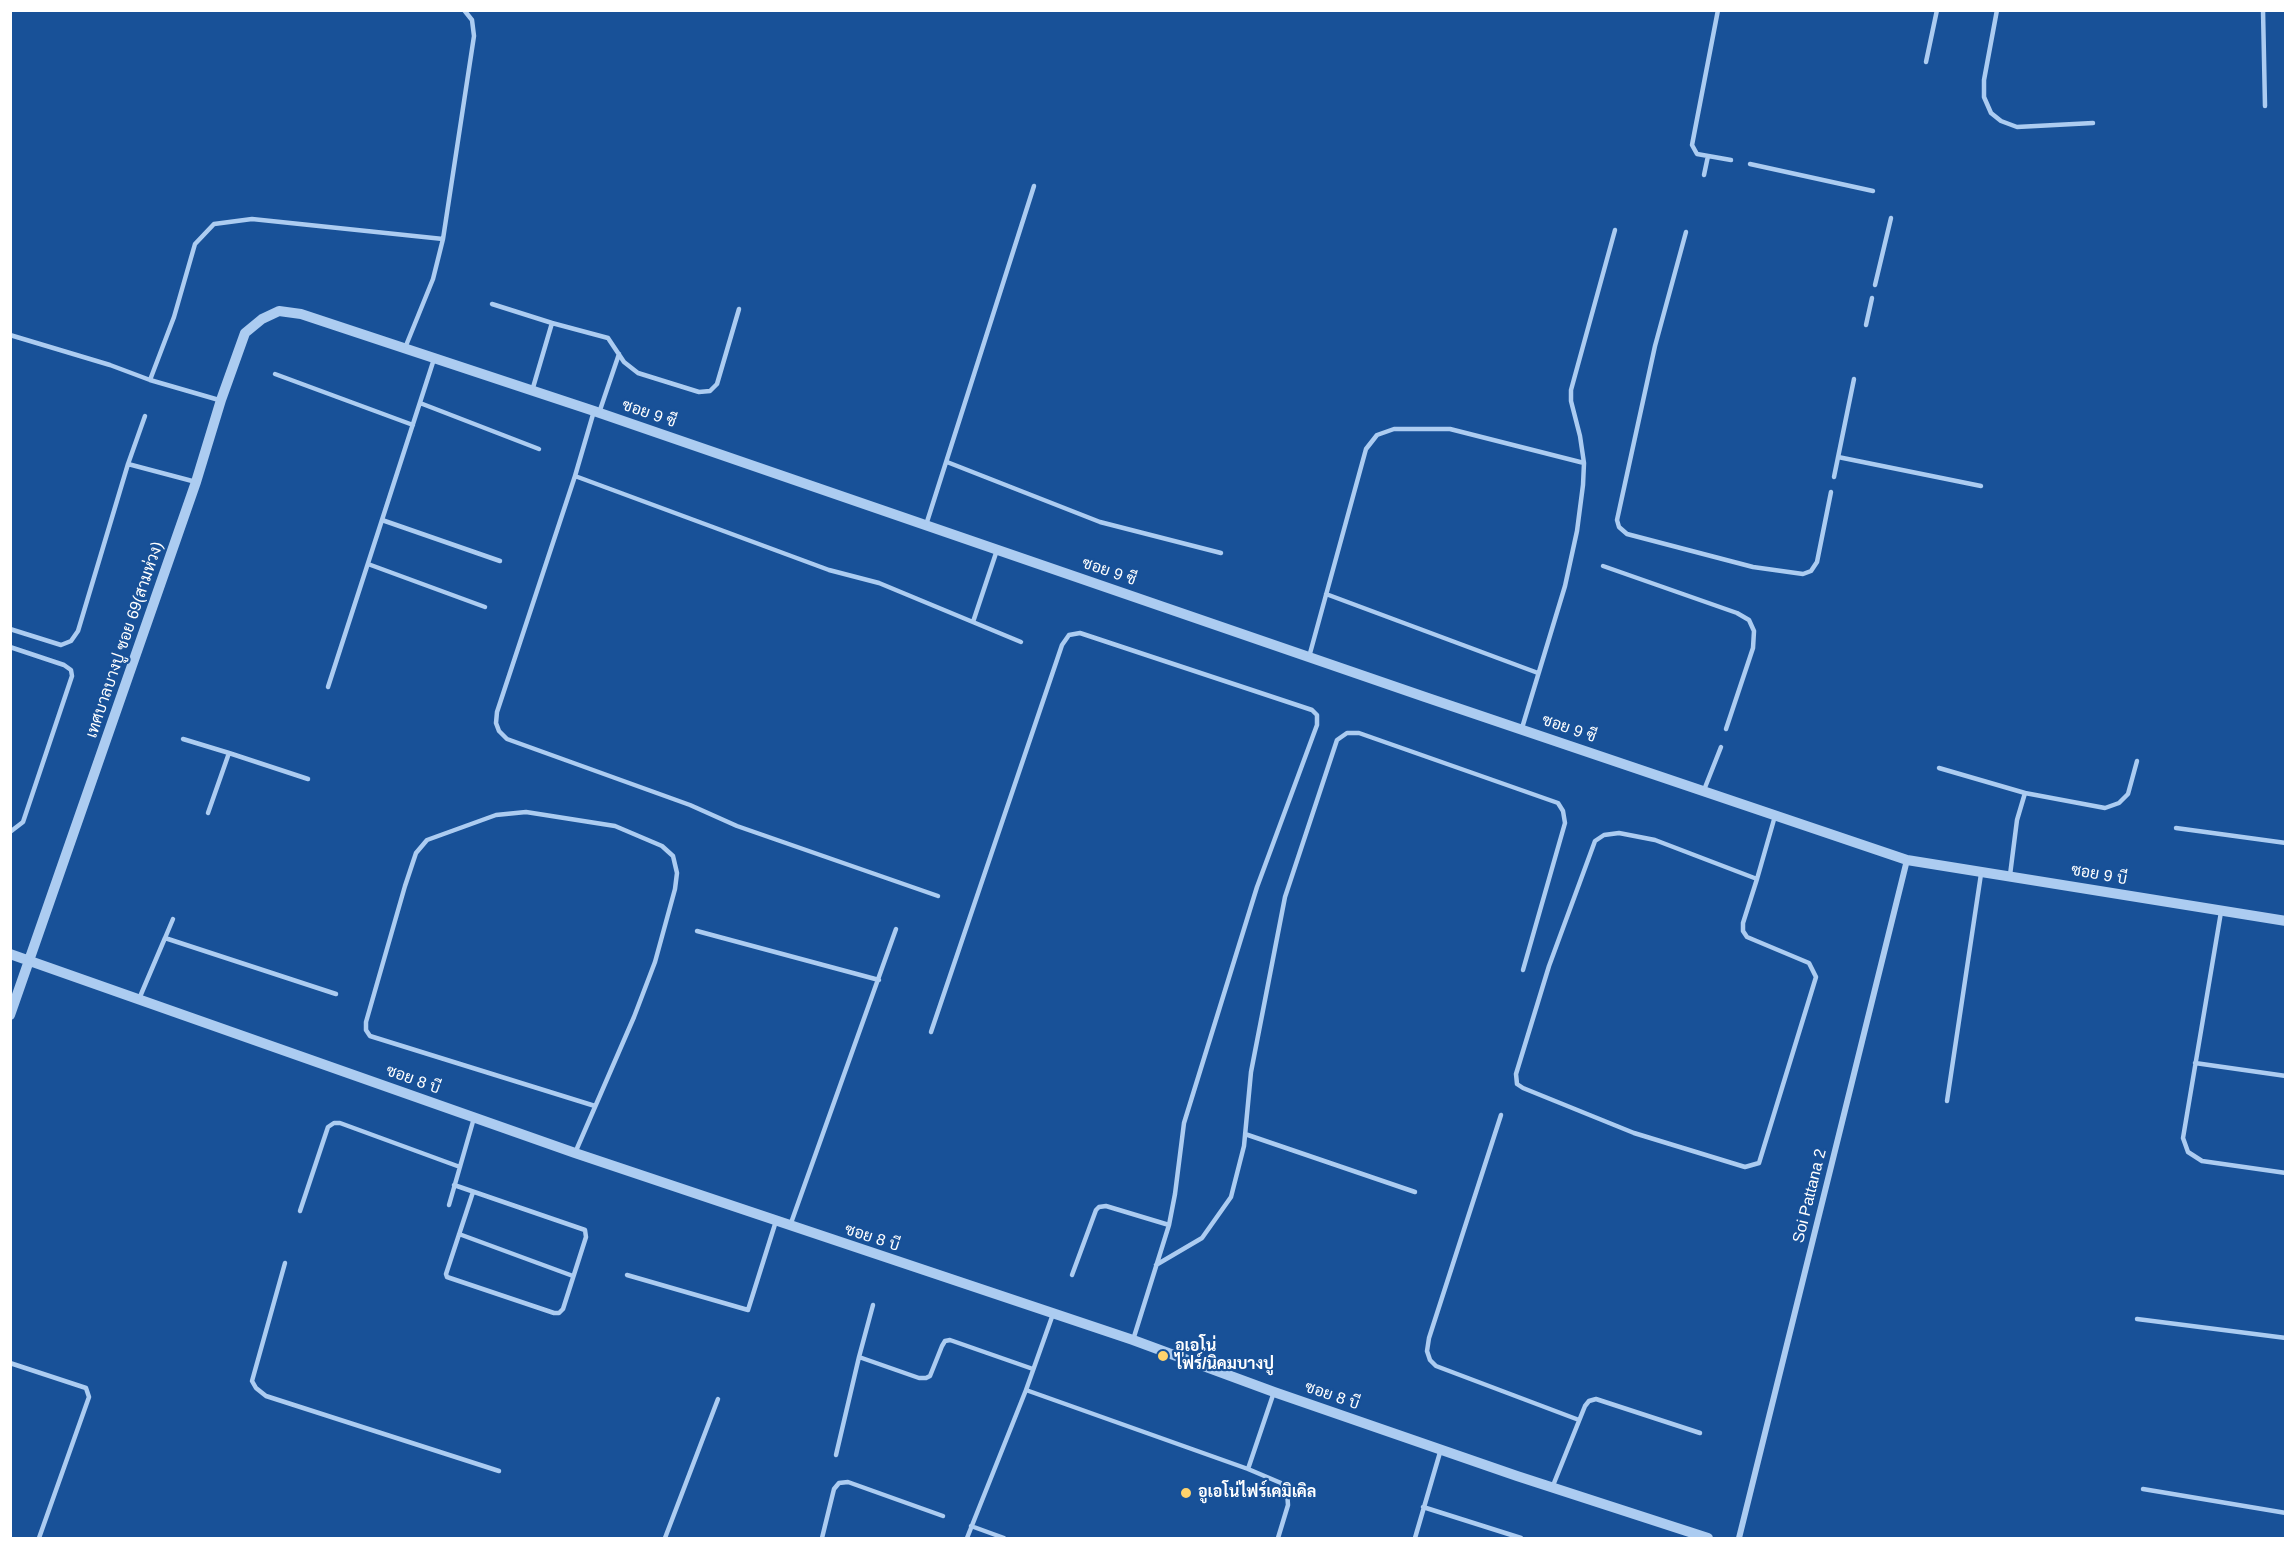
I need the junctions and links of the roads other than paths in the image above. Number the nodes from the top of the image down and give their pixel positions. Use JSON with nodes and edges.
{"nodes":[{"id":1,"x":464,"y":10,"type":"edge"},
{"id":2,"x":1718,"y":10,"type":"edge"},
{"id":3,"x":1937,"y":10,"type":"edge"},
{"id":4,"x":1997,"y":10,"type":"edge"},
{"id":5,"x":2263,"y":10,"type":"edge"},
{"id":6,"x":1926,"y":62,"type":"dead end"},
{"id":7,"x":2265,"y":106,"type":"dead end"},
{"id":8,"x":2093,"y":123,"type":"dead end"},
{"id":9,"x":1708,"y":156,"type":"junction"},
{"id":10,"x":1731,"y":160,"type":"dead end"},
{"id":11,"x":1750,"y":164,"type":"dead end"},
{"id":12,"x":1704,"y":175,"type":"dead end"},
{"id":13,"x":1034,"y":186,"type":"dead end"},
{"id":14,"x":1873,"y":191,"type":"dead end"},
{"id":15,"x":1891,"y":218,"type":"dead end"},
{"id":16,"x":1615,"y":230,"type":"dead end"},
{"id":17,"x":1686,"y":232,"type":"dead end"},
{"id":18,"x":443,"y":239,"type":"junction"},
{"id":19,"x":1875,"y":285,"type":"dead end"},
{"id":20,"x":1872,"y":298,"type":"dead end"},
{"id":21,"x":492,"y":304,"type":"dead end"},
{"id":22,"x":739,"y":309,"type":"dead end"},
{"id":23,"x":301,"y":314,"type":"joint"},
{"id":24,"x":552,"y":323,"type":"junction"},
{"id":25,"x":1866,"y":326,"type":"dead end"},
{"id":26,"x":10,"y":335,"type":"edge"},
{"id":27,"x":405,"y":348,"type":"junction"},
{"id":28,"x":619,"y":354,"type":"junction"},
{"id":29,"x":434,"y":359,"type":"junction"},
{"id":30,"x":275,"y":374,"type":"dead end"},
{"id":31,"x":1854,"y":379,"type":"dead end"},
{"id":32,"x":150,"y":380,"type":"junction"},
{"id":33,"x":532,"y":391,"type":"junction"},
{"id":34,"x":221,"y":400,"type":"junction"},
{"id":35,"x":420,"y":403,"type":"junction"},
{"id":36,"x":597,"y":412,"type":"junction"},
{"id":37,"x":145,"y":416,"type":"dead end"},
{"id":38,"x":413,"y":425,"type":"junction"},
{"id":39,"x":539,"y":449,"type":"dead end"},
{"id":40,"x":1838,"y":457,"type":"junction"},
{"id":41,"x":947,"y":462,"type":"junction"},
{"id":42,"x":1584,"y":462,"type":"junction"},
{"id":43,"x":128,"y":464,"type":"junction"},
{"id":44,"x":575,"y":476,"type":"junction"},
{"id":45,"x":1834,"y":477,"type":"dead end"},
{"id":46,"x":196,"y":482,"type":"junction"},
{"id":47,"x":1981,"y":486,"type":"dead end"},
{"id":48,"x":1832,"y":492,"type":"dead end"},
{"id":49,"x":382,"y":520,"type":"junction"},
{"id":50,"x":926,"y":525,"type":"junction"},
{"id":51,"x":997,"y":550,"type":"junction"},
{"id":52,"x":1221,"y":553,"type":"dead end"},
{"id":53,"x":500,"y":561,"type":"dead end"},
{"id":54,"x":368,"y":564,"type":"junction"},
{"id":55,"x":1603,"y":566,"type":"dead end"},
{"id":56,"x":1326,"y":594,"type":"junction"},
{"id":57,"x":485,"y":607,"type":"dead end"},
{"id":58,"x":974,"y":622,"type":"junction"},
{"id":59,"x":10,"y":629,"type":"edge"},
{"id":60,"x":1021,"y":642,"type":"dead end"},
{"id":61,"x":10,"y":647,"type":"edge"},
{"id":62,"x":1309,"y":657,"type":"junction"},
{"id":63,"x":1538,"y":674,"type":"junction"},
{"id":64,"x":328,"y":687,"type":"dead end"},
{"id":65,"x":1522,"y":728,"type":"junction"},
{"id":66,"x":1726,"y":729,"type":"dead end"},
{"id":67,"x":183,"y":739,"type":"dead end"},
{"id":68,"x":1720,"y":747,"type":"dead end"},
{"id":69,"x":229,"y":753,"type":"junction"},
{"id":70,"x":2136,"y":760,"type":"dead end"},
{"id":71,"x":1939,"y":768,"type":"dead end"},
{"id":72,"x":308,"y":778,"type":"dead end"},
{"id":73,"x":1704,"y":792,"type":"junction"},
{"id":74,"x":2025,"y":793,"type":"junction"},
{"id":75,"x":208,"y":813,"type":"dead end"},
{"id":76,"x":1776,"y":816,"type":"junction"},
{"id":77,"x":2175,"y":828,"type":"dead end"},
{"id":78,"x":10,"y":832,"type":"edge"},
{"id":79,"x":2286,"y":843,"type":"edge"},
{"id":80,"x":1907,"y":860,"type":"junction"},
{"id":81,"x":1981,"y":871,"type":"junction"},
{"id":82,"x":2010,"y":875,"type":"junction"},
{"id":83,"x":1757,"y":879,"type":"junction"},
{"id":84,"x":938,"y":896,"type":"dead end"},
{"id":85,"x":2221,"y":912,"type":"junction"},
{"id":86,"x":172,"y":919,"type":"dead end"},
{"id":87,"x":2286,"y":921,"type":"edge"},
{"id":88,"x":896,"y":929,"type":"dead end"},
{"id":89,"x":698,"y":931,"type":"dead end"},
{"id":90,"x":165,"y":938,"type":"junction"},
{"id":91,"x":10,"y":954,"type":"edge"},
{"id":92,"x":28,"y":960,"type":"junction"},
{"id":93,"x":1523,"y":970,"type":"dead end"},
{"id":94,"x":879,"y":980,"type":"junction"},
{"id":95,"x":336,"y":994,"type":"dead end"},
{"id":96,"x":139,"y":999,"type":"junction"},
{"id":97,"x":10,"y":1015,"type":"edge"},
{"id":98,"x":931,"y":1032,"type":"dead end"},
{"id":99,"x":2195,"y":1063,"type":"junction"},
{"id":100,"x":2286,"y":1076,"type":"edge"},
{"id":101,"x":1947,"y":1101,"type":"dead end"},
{"id":102,"x":595,"y":1106,"type":"junction"},
{"id":103,"x":1501,"y":1116,"type":"dead end"},
{"id":104,"x":474,"y":1118,"type":"junction"},
{"id":105,"x":1245,"y":1134,"type":"junction"},
{"id":106,"x":575,"y":1153,"type":"junction"},
{"id":107,"x":460,"y":1167,"type":"junction"},
{"id":108,"x":2286,"y":1173,"type":"edge"},
{"id":109,"x":454,"y":1185,"type":"junction"},
{"id":110,"x":473,"y":1192,"type":"junction"},
{"id":111,"x":1415,"y":1192,"type":"dead end"},
{"id":112,"x":449,"y":1205,"type":"dead end"},
{"id":113,"x":300,"y":1211,"type":"dead end"},
{"id":114,"x":776,"y":1221,"type":"junction"},
{"id":115,"x":1169,"y":1225,"type":"junction"},
{"id":116,"x":790,"y":1226,"type":"junction"},
{"id":117,"x":459,"y":1234,"type":"junction"},
{"id":118,"x":285,"y":1263,"type":"dead end"},
{"id":119,"x":1156,"y":1265,"type":"junction"},
{"id":120,"x":627,"y":1275,"type":"dead end"},
{"id":121,"x":1072,"y":1275,"type":"dead end"},
{"id":122,"x":573,"y":1276,"type":"junction"},
{"id":123,"x":873,"y":1305,"type":"dead end"},
{"id":124,"x":748,"y":1310,"type":"junction"},
{"id":125,"x":1053,"y":1314,"type":"junction"},
{"id":126,"x":746,"y":1317,"type":"dead end"},
{"id":127,"x":2137,"y":1319,"type":"dead end"},
{"id":128,"x":2286,"y":1338,"type":"edge"},
{"id":129,"x":1133,"y":1340,"type":"junction"},
{"id":130,"x":859,"y":1357,"type":"junction"},
{"id":131,"x":10,"y":1363,"type":"edge"},
{"id":132,"x":1033,"y":1369,"type":"junction"},
{"id":133,"x":1026,"y":1390,"type":"junction"},
{"id":134,"x":1274,"y":1392,"type":"junction"},
{"id":135,"x":718,"y":1399,"type":"dead end"},
{"id":136,"x":1580,"y":1420,"type":"junction"},
{"id":137,"x":1700,"y":1433,"type":"dead end"},
{"id":138,"x":1441,"y":1449,"type":"junction"},
{"id":139,"x":836,"y":1455,"type":"dead end"},
{"id":140,"x":1248,"y":1469,"type":"junction"},
{"id":141,"x":499,"y":1471,"type":"dead end"},
{"id":142,"x":1552,"y":1488,"type":"junction"},
{"id":143,"x":2143,"y":1489,"type":"dead end"},
{"id":144,"x":1423,"y":1507,"type":"junction"},
{"id":145,"x":2286,"y":1513,"type":"edge"},
{"id":146,"x":943,"y":1516,"type":"dead end"},
{"id":147,"x":971,"y":1526,"type":"junction"},
{"id":148,"x":39,"y":1539,"type":"edge"},
{"id":149,"x":665,"y":1539,"type":"edge"},
{"id":150,"x":822,"y":1539,"type":"edge"},
{"id":151,"x":967,"y":1539,"type":"edge"},
{"id":152,"x":1004,"y":1539,"type":"edge"},
{"id":153,"x":1278,"y":1539,"type":"edge"},
{"id":154,"x":1415,"y":1539,"type":"edge"},
{"id":155,"x":1521,"y":1539,"type":"edge"},
{"id":156,"x":1708,"y":1539,"type":"edge"},
{"id":157,"x":1739,"y":1539,"type":"edge"}],
"edges":[{"from":1,"to":18,"type":"lane"},
{"from":2,"to":9,"type":"lane"},
{"from":3,"to":6,"type":"lane"},
{"from":4,"to":8,"type":"lane"},
{"from":5,"to":7,"type":"lane"},
{"from":9,"to":10,"type":"lane"},
{"from":9,"to":12,"type":"lane"},
{"from":11,"to":14,"type":"lane"},
{"from":13,"to":41,"type":"lane"},
{"from":15,"to":19,"type":"lane"},
{"from":16,"to":42,"type":"lane"},
{"from":17,"to":48,"type":"lane"},
{"from":18,"to":27,"type":"lane"},
{"from":18,"to":32,"type":"lane"},
{"from":20,"to":25,"type":"lane"},
{"from":21,"to":24,"type":"lane"},
{"from":22,"to":28,"type":"lane"},
{"from":23,"to":27,"type":"street","name":"ซอย 9 ซี"},
{"from":23,"to":34,"type":"street","name":"เทศบาลบางปู ซอย 69(สามห่วง)"},
{"from":24,"to":28,"type":"lane"},
{"from":24,"to":33,"type":"lane"},
{"from":26,"to":32,"type":"lane"},
{"from":27,"to":29,"type":"street","name":"ซอย 9 ซี"},
{"from":28,"to":36,"type":"lane"},
{"from":29,"to":33,"type":"street","name":"ซอย 9 ซี"},
{"from":29,"to":35,"type":"lane"},
{"from":30,"to":38,"type":"lane"},
{"from":31,"to":40,"type":"lane"},
{"from":32,"to":34,"type":"lane"},
{"from":33,"to":36,"type":"street","name":"ซอย 9 ซี"},
{"from":34,"to":46,"type":"street","name":"เทศบาลบางปู ซอย 69(สามห่วง)"},
{"from":35,"to":38,"type":"lane"},
{"from":35,"to":39,"type":"lane"},
{"from":36,"to":44,"type":"lane"},
{"from":36,"to":50,"type":"street","name":"ซอย 9 ซี"},
{"from":37,"to":43,"type":"lane"},
{"from":38,"to":49,"type":"lane"},
{"from":40,"to":45,"type":"lane"},
{"from":40,"to":47,"type":"lane"},
{"from":41,"to":50,"type":"lane"},
{"from":41,"to":52,"type":"lane"},
{"from":42,"to":56,"type":"lane"},
{"from":42,"to":63,"type":"lane"},
{"from":43,"to":46,"type":"lane"},
{"from":43,"to":59,"type":"lane"},
{"from":44,"to":58,"type":"lane"},
{"from":44,"to":84,"type":"lane"},
{"from":46,"to":92,"type":"street","name":"เทศบาลบางปู ซอย 69(สามห่วง)"},
{"from":49,"to":53,"type":"lane"},
{"from":49,"to":54,"type":"lane"},
{"from":50,"to":51,"type":"street","name":"ซอย 9 ซี"},
{"from":51,"to":58,"type":"lane"},
{"from":51,"to":62,"type":"street","name":"ซอย 9 ซี"},
{"from":54,"to":57,"type":"lane"},
{"from":54,"to":64,"type":"lane"},
{"from":55,"to":66,"type":"lane"},
{"from":56,"to":62,"type":"lane"},
{"from":56,"to":63,"type":"lane"},
{"from":58,"to":60,"type":"lane"},
{"from":61,"to":78,"type":"lane"},
{"from":62,"to":65,"type":"street","name":"ซอย 9 ซี"},
{"from":63,"to":65,"type":"lane"},
{"from":65,"to":73,"type":"street","name":"ซอย 9 ซี"},
{"from":67,"to":69,"type":"lane"},
{"from":68,"to":73,"type":"lane"},
{"from":69,"to":72,"type":"lane"},
{"from":69,"to":75,"type":"lane"},
{"from":70,"to":74,"type":"lane"},
{"from":71,"to":74,"type":"lane"},
{"from":73,"to":76,"type":"street","name":"ซอย 9 ซี"},
{"from":74,"to":82,"type":"lane"},
{"from":76,"to":80,"type":"street","name":"ซอย 9 ซี"},
{"from":76,"to":83,"type":"lane"},
{"from":77,"to":79,"type":"lane"},
{"from":80,"to":81,"type":"street","name":"ซอย 9 บี"},
{"from":80,"to":157,"type":"street","name":"Soi Pattana 2"},
{"from":81,"to":82,"type":"street","name":"ซอย 9 บี"},
{"from":81,"to":101,"type":"lane"},
{"from":82,"to":85,"type":"street","name":"ซอย 9 บี"},
{"from":83,"to":83,"type":"lane"},
{"from":85,"to":87,"type":"street","name":"ซอย 9 บี"},
{"from":85,"to":99,"type":"lane"},
{"from":86,"to":90,"type":"lane"},
{"from":88,"to":94,"type":"lane"},
{"from":89,"to":94,"type":"lane"},
{"from":90,"to":95,"type":"lane"},
{"from":90,"to":96,"type":"lane"},
{"from":91,"to":92,"type":"street","name":"ซอย 8 บี"},
{"from":92,"to":96,"type":"street","name":"ซอย 8 บี"},
{"from":92,"to":97,"type":"street","name":"เทศบาลบางปู ซอย 69(สามห่วง)"},
{"from":93,"to":105,"type":"lane"},
{"from":94,"to":116,"type":"lane"},
{"from":96,"to":104,"type":"street","name":"ซอย 8 บี"},
{"from":98,"to":115,"type":"lane"},
{"from":99,"to":100,"type":"lane"},
{"from":99,"to":108,"type":"lane"},
{"from":102,"to":102,"type":"lane"},
{"from":102,"to":106,"type":"lane"},
{"from":103,"to":136,"type":"lane"},
{"from":104,"to":106,"type":"street","name":"ซอย 8 บี"},
{"from":104,"to":107,"type":"lane"},
{"from":105,"to":111,"type":"lane"},
{"from":105,"to":119,"type":"lane"},
{"from":106,"to":114,"type":"street","name":"ซอย 8 บี"},
{"from":107,"to":109,"type":"lane"},
{"from":107,"to":113,"type":"lane"},
{"from":109,"to":110,"type":"lane"},
{"from":109,"to":112,"type":"lane"},
{"from":110,"to":117,"type":"lane"},
{"from":110,"to":122,"type":"lane"},
{"from":114,"to":116,"type":"street","name":"ซอย 8 บี"},
{"from":114,"to":124,"type":"lane"},
{"from":115,"to":119,"type":"lane"},
{"from":115,"to":121,"type":"lane"},
{"from":116,"to":125,"type":"street","name":"ซอย 8 บี"},
{"from":117,"to":122,"type":"lane"},
{"from":117,"to":122,"type":"lane"},
{"from":118,"to":141,"type":"lane"},
{"from":119,"to":129,"type":"lane"},
{"from":120,"to":124,"type":"lane"},
{"from":123,"to":130,"type":"lane"},
{"from":124,"to":126,"type":"lane"},
{"from":125,"to":129,"type":"street","name":"ซอย 8 บี"},
{"from":125,"to":132,"type":"lane"},
{"from":127,"to":128,"type":"lane"},
{"from":129,"to":134,"type":"street","name":"ซอย 8 บี"},
{"from":130,"to":132,"type":"lane"},
{"from":130,"to":139,"type":"lane"},
{"from":131,"to":148,"type":"lane"},
{"from":132,"to":133,"type":"lane"},
{"from":133,"to":140,"type":"lane"},
{"from":133,"to":147,"type":"lane"},
{"from":134,"to":138,"type":"street","name":"ซอย 8 บี"},
{"from":134,"to":140,"type":"lane"},
{"from":135,"to":149,"type":"lane"},
{"from":136,"to":137,"type":"lane"},
{"from":136,"to":142,"type":"lane"},
{"from":138,"to":142,"type":"street","name":"ซอย 8 บี"},
{"from":138,"to":144,"type":"lane"},
{"from":140,"to":153,"type":"lane"},
{"from":142,"to":156,"type":"street","name":"ซอย 8 บี"},
{"from":143,"to":145,"type":"lane"},
{"from":144,"to":154,"type":"lane"},
{"from":144,"to":155,"type":"lane"},
{"from":146,"to":150,"type":"lane"},
{"from":147,"to":151,"type":"lane"},
{"from":147,"to":152,"type":"lane"}]}
